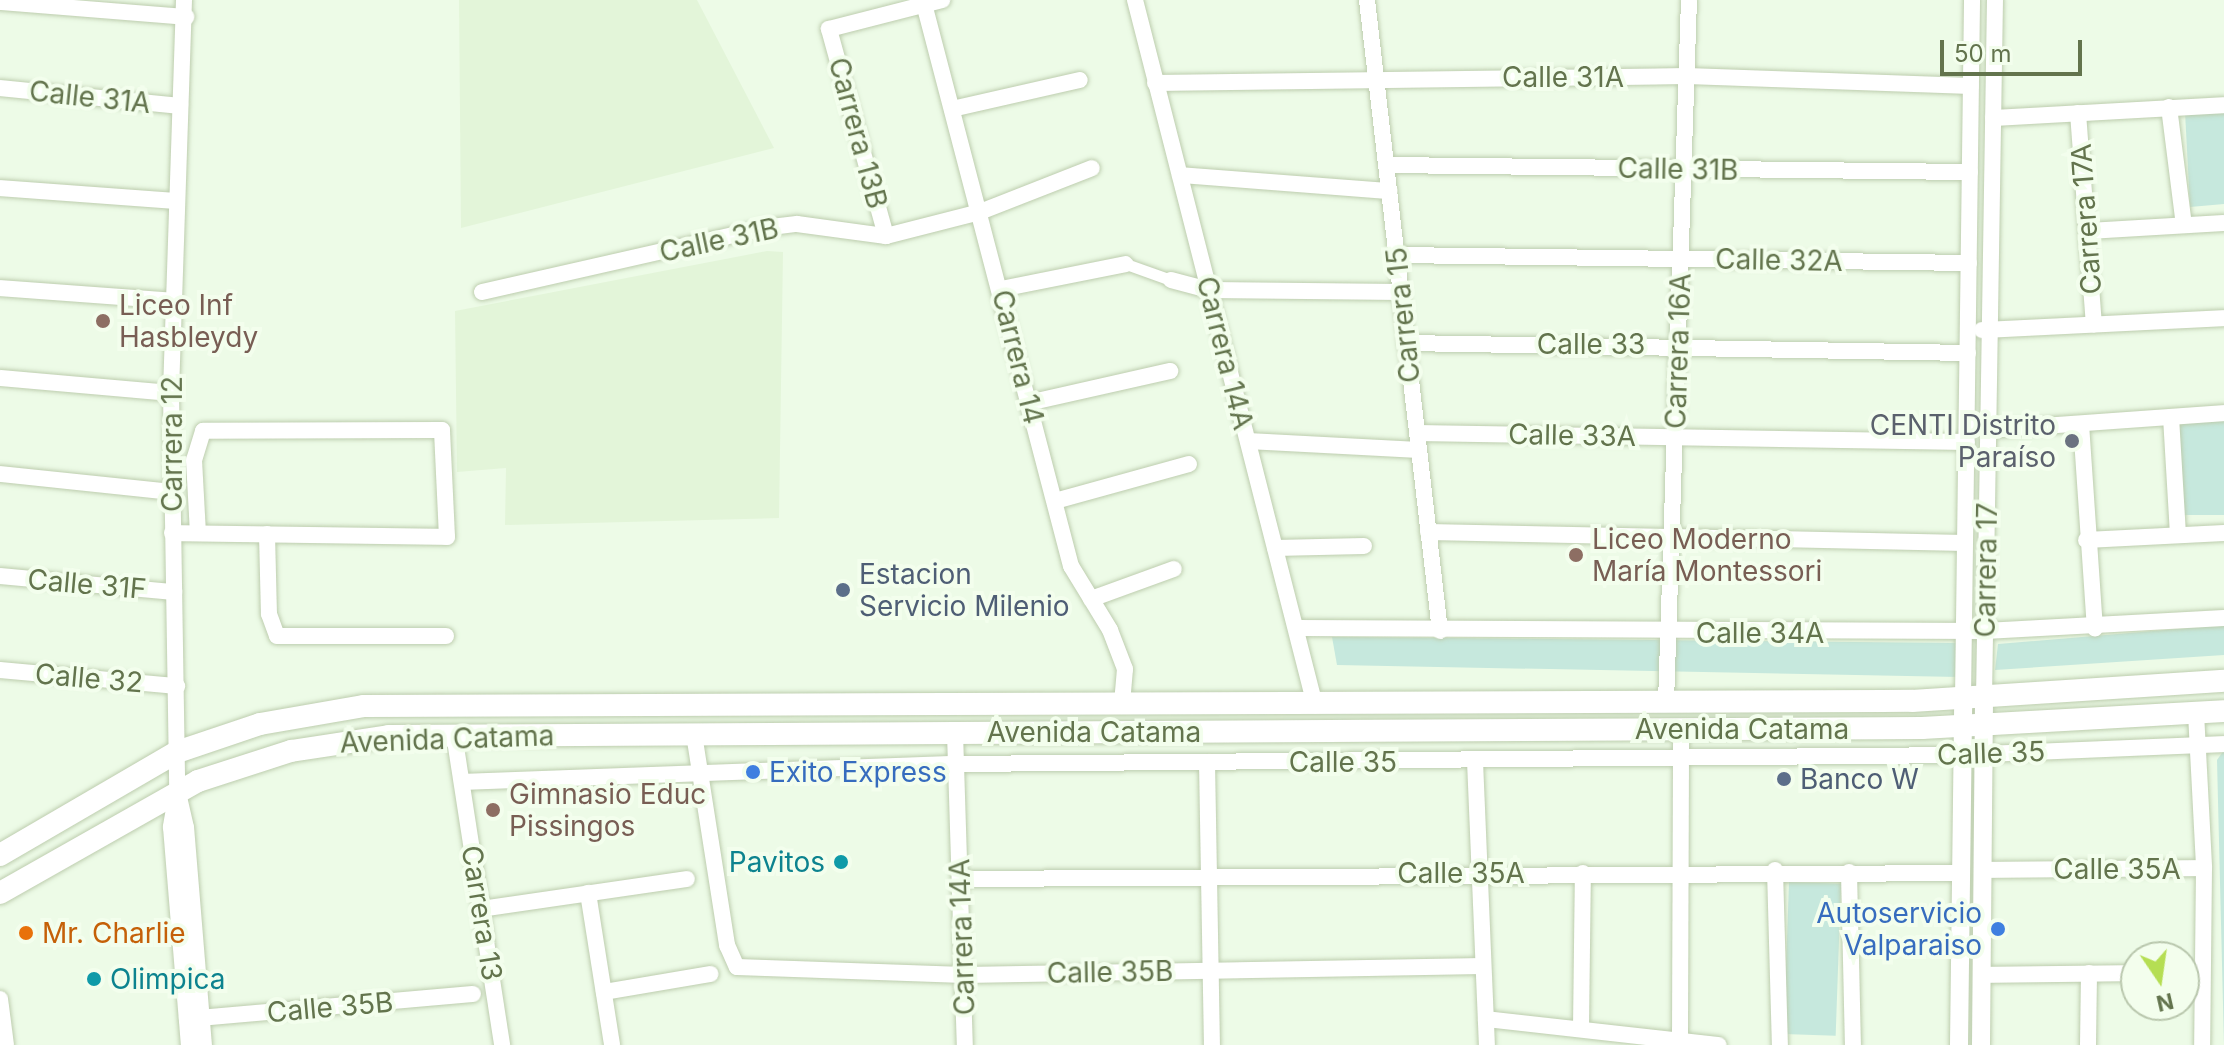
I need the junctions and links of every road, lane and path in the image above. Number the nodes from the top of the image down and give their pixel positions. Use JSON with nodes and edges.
{"nodes":[{"id":1,"x":942,"y":0,"type":"edge"},
{"id":2,"x":1135,"y":0,"type":"edge"},
{"id":3,"x":1367,"y":0,"type":"edge"},
{"id":4,"x":1689,"y":0,"type":"edge"},
{"id":5,"x":1972,"y":0,"type":"edge"},
{"id":6,"x":1995,"y":0,"type":"edge"},
{"id":7,"x":0,"y":2,"type":"edge"},
{"id":8,"x":923,"y":2,"type":"edge"},
{"id":9,"x":185,"y":9,"type":"edge"},
{"id":10,"x":1687,"y":76,"type":"junction"},
{"id":11,"x":1376,"y":78,"type":"junction"},
{"id":12,"x":1080,"y":80,"type":"dead end"},
{"id":13,"x":1155,"y":83,"type":"junction"},
{"id":14,"x":1971,"y":86,"type":"junction"},
{"id":15,"x":0,"y":88,"type":"edge"},
{"id":16,"x":2224,"y":105,"type":"edge"},
{"id":17,"x":180,"y":106,"type":"junction"},
{"id":18,"x":2169,"y":107,"type":"junction"},
{"id":19,"x":952,"y":109,"type":"junction"},
{"id":20,"x":2078,"y":113,"type":"junction"},
{"id":21,"x":1993,"y":118,"type":"junction"},
{"id":22,"x":1386,"y":165,"type":"junction"},
{"id":23,"x":1092,"y":168,"type":"dead end"},
{"id":24,"x":1683,"y":169,"type":"junction"},
{"id":25,"x":1970,"y":172,"type":"junction"},
{"id":26,"x":1180,"y":175,"type":"junction"},
{"id":27,"x":0,"y":188,"type":"edge"},
{"id":28,"x":1389,"y":191,"type":"junction"},
{"id":29,"x":175,"y":201,"type":"junction"},
{"id":30,"x":980,"y":212,"type":"junction"},
{"id":31,"x":2224,"y":223,"type":"edge"},
{"id":32,"x":2184,"y":225,"type":"junction"},
{"id":33,"x":2088,"y":231,"type":"junction"},
{"id":34,"x":886,"y":236,"type":"junction"},
{"id":35,"x":1397,"y":255,"type":"junction"},
{"id":36,"x":1680,"y":258,"type":"junction"},
{"id":37,"x":1969,"y":263,"type":"junction"},
{"id":38,"x":1126,"y":264,"type":"joint"},
{"id":39,"x":1171,"y":280,"type":"joint"},
{"id":40,"x":0,"y":288,"type":"edge"},
{"id":41,"x":1001,"y":289,"type":"junction"},
{"id":42,"x":1209,"y":290,"type":"junction"},
{"id":43,"x":482,"y":292,"type":"dead end"},
{"id":44,"x":1401,"y":292,"type":"junction"},
{"id":45,"x":175,"y":301,"type":"junction"},
{"id":46,"x":2224,"y":318,"type":"edge"},
{"id":47,"x":2094,"y":324,"type":"junction"},
{"id":48,"x":1990,"y":329,"type":"junction"},
{"id":49,"x":1968,"y":331,"type":"junction"},
{"id":50,"x":1406,"y":343,"type":"junction"},
{"id":51,"x":1678,"y":344,"type":"junction"},
{"id":52,"x":1968,"y":353,"type":"junction"},
{"id":53,"x":1170,"y":371,"type":"dead end"},
{"id":54,"x":0,"y":378,"type":"edge"},
{"id":55,"x":171,"y":393,"type":"junction"},
{"id":56,"x":1028,"y":403,"type":"junction"},
{"id":57,"x":2224,"y":413,"type":"edge"},
{"id":58,"x":2171,"y":417,"type":"junction"},
{"id":59,"x":2081,"y":424,"type":"junction"},
{"id":60,"x":1988,"y":430,"type":"junction"},
{"id":61,"x":1417,"y":433,"type":"junction"},
{"id":62,"x":1675,"y":437,"type":"junction"},
{"id":63,"x":1248,"y":441,"type":"junction"},
{"id":64,"x":1967,"y":442,"type":"junction"},
{"id":65,"x":1419,"y":450,"type":"junction"},
{"id":66,"x":1189,"y":464,"type":"dead end"},
{"id":67,"x":0,"y":474,"type":"edge"},
{"id":68,"x":171,"y":492,"type":"junction"},
{"id":69,"x":1055,"y":501,"type":"junction"},
{"id":70,"x":1428,"y":532,"type":"junction"},
{"id":71,"x":172,"y":533,"type":"junction"},
{"id":72,"x":198,"y":533,"type":"junction"},
{"id":73,"x":2224,"y":533,"type":"edge"},
{"id":74,"x":267,"y":534,"type":"junction"},
{"id":75,"x":2178,"y":535,"type":"junction"},
{"id":76,"x":1671,"y":537,"type":"junction"},
{"id":77,"x":2086,"y":540,"type":"junction"},
{"id":78,"x":1965,"y":543,"type":"junction"},
{"id":79,"x":1364,"y":546,"type":"dead end"},
{"id":80,"x":1275,"y":548,"type":"junction"},
{"id":81,"x":1174,"y":569,"type":"dead end"},
{"id":82,"x":0,"y":576,"type":"edge"},
{"id":83,"x":174,"y":592,"type":"junction"},
{"id":84,"x":1091,"y":599,"type":"junction"},
{"id":85,"x":2224,"y":618,"type":"edge"},
{"id":86,"x":1296,"y":628,"type":"junction"},
{"id":87,"x":2095,"y":629,"type":"junction"},
{"id":88,"x":1440,"y":631,"type":"junction"},
{"id":89,"x":1964,"y":631,"type":"junction"},
{"id":90,"x":1985,"y":631,"type":"junction"},
{"id":91,"x":1668,"y":634,"type":"junction"},
{"id":92,"x":446,"y":636,"type":"dead end"},
{"id":93,"x":0,"y":670,"type":"edge"},
{"id":94,"x":2224,"y":681,"type":"edge"},
{"id":95,"x":177,"y":686,"type":"junction"},
{"id":96,"x":1974,"y":699,"type":"junction"},
{"id":97,"x":1666,"y":703,"type":"junction"},
{"id":98,"x":1122,"y":705,"type":"junction"},
{"id":99,"x":1315,"y":705,"type":"junction"},
{"id":100,"x":2224,"y":711,"type":"edge"},
{"id":101,"x":2196,"y":713,"type":"junction"},
{"id":102,"x":1973,"y":725,"type":"junction"},
{"id":103,"x":1681,"y":729,"type":"junction"},
{"id":104,"x":955,"y":733,"type":"junction"},
{"id":105,"x":454,"y":734,"type":"junction"},
{"id":106,"x":694,"y":734,"type":"junction"},
{"id":107,"x":2224,"y":744,"type":"edge"},
{"id":108,"x":2198,"y":746,"type":"junction"},
{"id":109,"x":177,"y":752,"type":"junction"},
{"id":110,"x":1983,"y":754,"type":"junction"},
{"id":111,"x":1963,"y":755,"type":"junction"},
{"id":112,"x":1681,"y":758,"type":"junction"},
{"id":113,"x":1475,"y":761,"type":"junction"},
{"id":114,"x":1207,"y":762,"type":"junction"},
{"id":115,"x":956,"y":764,"type":"junction"},
{"id":116,"x":701,"y":773,"type":"junction"},
{"id":117,"x":462,"y":782,"type":"junction"},
{"id":118,"x":177,"y":792,"type":"junction"},
{"id":119,"x":0,"y":855,"type":"edge"},
{"id":120,"x":2204,"y":868,"type":"junction"},
{"id":121,"x":1775,"y":870,"type":"junction"},
{"id":122,"x":1982,"y":870,"type":"junction"},
{"id":123,"x":1681,"y":871,"type":"junction"},
{"id":124,"x":1849,"y":872,"type":"junction"},
{"id":125,"x":1477,"y":873,"type":"junction"},
{"id":126,"x":1583,"y":873,"type":"junction"},
{"id":127,"x":1962,"y":873,"type":"junction"},
{"id":128,"x":1211,"y":874,"type":"junction"},
{"id":129,"x":687,"y":879,"type":"dead end"},
{"id":130,"x":960,"y":879,"type":"junction"},
{"id":131,"x":0,"y":893,"type":"edge"},
{"id":132,"x":588,"y":893,"type":"junction"},
{"id":133,"x":481,"y":909,"type":"junction"},
{"id":134,"x":1483,"y":966,"type":"junction"},
{"id":135,"x":1213,"y":970,"type":"junction"},
{"id":136,"x":2089,"y":973,"type":"junction"},
{"id":137,"x":2120,"y":973,"type":"edge"},
{"id":138,"x":710,"y":974,"type":"dead end"},
{"id":139,"x":964,"y":975,"type":"junction"},
{"id":140,"x":1981,"y":975,"type":"junction"},
{"id":141,"x":2200,"y":975,"type":"edge"},
{"id":142,"x":2203,"y":975,"type":"junction"},
{"id":143,"x":604,"y":992,"type":"junction"},
{"id":144,"x":473,"y":994,"type":"dead end"},
{"id":145,"x":0,"y":999,"type":"edge"},
{"id":146,"x":194,"y":1018,"type":"junction"},
{"id":147,"x":1486,"y":1019,"type":"junction"},
{"id":148,"x":1581,"y":1028,"type":"junction"},
{"id":149,"x":1680,"y":1040,"type":"junction"},
{"id":150,"x":6,"y":1045,"type":"edge"},
{"id":151,"x":189,"y":1045,"type":"edge"},
{"id":152,"x":204,"y":1045,"type":"edge"},
{"id":153,"x":502,"y":1045,"type":"edge"},
{"id":154,"x":612,"y":1045,"type":"edge"},
{"id":155,"x":965,"y":1045,"type":"edge"},
{"id":156,"x":1212,"y":1045,"type":"edge"},
{"id":157,"x":1487,"y":1045,"type":"edge"},
{"id":158,"x":1719,"y":1045,"type":"edge"},
{"id":159,"x":1780,"y":1045,"type":"edge"},
{"id":160,"x":1853,"y":1045,"type":"edge"},
{"id":161,"x":1959,"y":1045,"type":"edge"},
{"id":162,"x":1981,"y":1045,"type":"edge"},
{"id":163,"x":2088,"y":1045,"type":"edge"},
{"id":164,"x":2202,"y":1045,"type":"edge"}],
"edges":[{"from":1,"to":8,"type":"street"},
{"from":2,"to":13,"type":"street","name":"Carrera 14A"},
{"from":3,"to":11,"type":"street","name":"Carrera 15"},
{"from":4,"to":10,"type":"street","name":"Carrera 16A"},
{"from":5,"to":14,"type":"street","name":"Carrera 17"},
{"from":6,"to":21,"type":"street","name":"Carrera 17"},
{"from":7,"to":9,"type":"street"},
{"from":8,"to":19,"type":"street","name":"Carrera 14"},
{"from":8,"to":34,"type":"street","name":"Carrera 13B"},
{"from":9,"to":17,"type":"street","name":"Carrera 12"},
{"from":10,"to":11,"type":"street","name":"Calle 31A"},
{"from":10,"to":14,"type":"street","name":"Calle 31A"},
{"from":10,"to":24,"type":"street","name":"Carrera 16A"},
{"from":11,"to":13,"type":"street","name":"Calle 31A"},
{"from":11,"to":22,"type":"street","name":"Carrera 15"},
{"from":12,"to":19,"type":"street"},
{"from":13,"to":26,"type":"street","name":"Carrera 14A"},
{"from":14,"to":25,"type":"street","name":"Carrera 17"},
{"from":15,"to":17,"type":"street","name":"Calle 31A"},
{"from":16,"to":18,"type":"street"},
{"from":17,"to":29,"type":"street","name":"Carrera 12"},
{"from":18,"to":20,"type":"street"},
{"from":18,"to":32,"type":"street"},
{"from":19,"to":30,"type":"street","name":"Carrera 14"},
{"from":20,"to":21,"type":"street"},
{"from":20,"to":33,"type":"street","name":"Carrera 17A"},
{"from":21,"to":48,"type":"street","name":"Carrera 17"},
{"from":22,"to":24,"type":"street","name":"Calle 31B"},
{"from":22,"to":28,"type":"street","name":"Carrera 15"},
{"from":23,"to":30,"type":"street","name":"Calle 31B"},
{"from":24,"to":25,"type":"street","name":"Calle 31B"},
{"from":24,"to":36,"type":"street","name":"Carrera 16A"},
{"from":25,"to":37,"type":"street","name":"Carrera 17"},
{"from":26,"to":28,"type":"street"},
{"from":26,"to":42,"type":"street","name":"Carrera 14A"},
{"from":27,"to":29,"type":"street"},
{"from":28,"to":35,"type":"street","name":"Carrera 15"},
{"from":29,"to":45,"type":"street","name":"Carrera 12"},
{"from":30,"to":34,"type":"street","name":"Calle 31B"},
{"from":30,"to":41,"type":"street","name":"Carrera 14"},
{"from":31,"to":32,"type":"street"},
{"from":32,"to":33,"type":"street"},
{"from":33,"to":47,"type":"street","name":"Carrera 17A"},
{"from":34,"to":43,"type":"street","name":"Calle 31B"},
{"from":35,"to":36,"type":"street","name":"Calle 32A"},
{"from":35,"to":44,"type":"street","name":"Carrera 15"},
{"from":36,"to":37,"type":"street","name":"Calle 32A"},
{"from":36,"to":51,"type":"street","name":"Carrera 16A"},
{"from":37,"to":49,"type":"street","name":"Carrera 17"},
{"from":38,"to":39,"type":"street"},
{"from":38,"to":41,"type":"street"},
{"from":39,"to":42,"type":"street"},
{"from":40,"to":45,"type":"street"},
{"from":41,"to":56,"type":"street","name":"Carrera 14"},
{"from":42,"to":44,"type":"street"},
{"from":42,"to":63,"type":"street","name":"Carrera 14A"},
{"from":44,"to":50,"type":"street","name":"Carrera 15"},
{"from":45,"to":55,"type":"street","name":"Carrera 12"},
{"from":46,"to":47,"type":"street"},
{"from":47,"to":48,"type":"street"},
{"from":48,"to":49,"type":"street"},
{"from":48,"to":60,"type":"street","name":"Carrera 17"},
{"from":49,"to":52,"type":"street","name":"Carrera 17"},
{"from":50,"to":51,"type":"street","name":"Calle 33"},
{"from":50,"to":61,"type":"street","name":"Carrera 15"},
{"from":51,"to":52,"type":"street","name":"Calle 33"},
{"from":51,"to":62,"type":"street","name":"Carrera 16A"},
{"from":52,"to":64,"type":"street","name":"Carrera 17"},
{"from":53,"to":56,"type":"street"},
{"from":54,"to":55,"type":"street"},
{"from":55,"to":68,"type":"street","name":"Carrera 12"},
{"from":56,"to":69,"type":"street","name":"Carrera 14"},
{"from":57,"to":58,"type":"street"},
{"from":58,"to":59,"type":"street"},
{"from":58,"to":75,"type":"street"},
{"from":59,"to":60,"type":"street"},
{"from":59,"to":77,"type":"street"},
{"from":60,"to":90,"type":"street","name":"Carrera 17"},
{"from":61,"to":62,"type":"street","name":"Calle 33A"},
{"from":61,"to":65,"type":"street","name":"Carrera 15"},
{"from":62,"to":64,"type":"street","name":"Calle 33A"},
{"from":62,"to":76,"type":"street","name":"Carrera 16A"},
{"from":63,"to":65,"type":"street"},
{"from":63,"to":80,"type":"street","name":"Carrera 14A"},
{"from":64,"to":78,"type":"street","name":"Carrera 17"},
{"from":65,"to":70,"type":"street","name":"Carrera 15"},
{"from":66,"to":69,"type":"street"},
{"from":67,"to":68,"type":"street"},
{"from":68,"to":71,"type":"street","name":"Carrera 12"},
{"from":69,"to":84,"type":"street","name":"Carrera 14"},
{"from":70,"to":76,"type":"street"},
{"from":70,"to":88,"type":"street","name":"Carrera 15"},
{"from":71,"to":72,"type":"street"},
{"from":71,"to":83,"type":"street","name":"Carrera 12"},
{"from":72,"to":74,"type":"street"},
{"from":72,"to":74,"type":"street"},
{"from":73,"to":75,"type":"street"},
{"from":74,"to":92,"type":"street"},
{"from":75,"to":77,"type":"street"},
{"from":76,"to":78,"type":"street"},
{"from":76,"to":91,"type":"street","name":"Carrera 16A"},
{"from":77,"to":87,"type":"street"},
{"from":78,"to":89,"type":"street","name":"Carrera 17"},
{"from":79,"to":80,"type":"street"},
{"from":80,"to":86,"type":"street","name":"Carrera 14A"},
{"from":81,"to":84,"type":"street"},
{"from":82,"to":83,"type":"street","name":"Calle 31F"},
{"from":83,"to":95,"type":"street","name":"Carrera 12"},
{"from":84,"to":98,"type":"street","name":"Carrera 14"},
{"from":85,"to":87,"type":"street","name":"Calle 34A"},
{"from":86,"to":88,"type":"street","name":"Calle 34A"},
{"from":86,"to":99,"type":"street","name":"Carrera 14A"},
{"from":87,"to":90,"type":"street","name":"Calle 34A"},
{"from":88,"to":91,"type":"street","name":"Calle 34A"},
{"from":89,"to":90,"type":"street","name":"Calle 34A"},
{"from":89,"to":91,"type":"street","name":"Calle 34A"},
{"from":89,"to":96,"type":"street","name":"Carrera 17"},
{"from":90,"to":96,"type":"street","name":"Carrera 17"},
{"from":91,"to":97,"type":"street","name":"Carrera 16A"},
{"from":93,"to":95,"type":"street","name":"Calle 32"},
{"from":94,"to":96,"type":"main road","name":"Avenida Catama"},
{"from":95,"to":109,"type":"street","name":"Carrera 12"},
{"from":96,"to":97,"type":"main road","name":"Avenida Catama"},
{"from":96,"to":102,"type":"street","name":"Carrera 17"},
{"from":97,"to":99,"type":"main road","name":"Avenida Catama"},
{"from":98,"to":99,"type":"main road","name":"Avenida Catama"},
{"from":98,"to":109,"type":"main road","name":"Avenida Catama"},
{"from":100,"to":101,"type":"main road","name":"Avenida Catama"},
{"from":101,"to":102,"type":"main road","name":"Avenida Catama"},
{"from":101,"to":108,"type":"street"},
{"from":102,"to":103,"type":"main road","name":"Avenida Catama"},
{"from":102,"to":110,"type":"street","name":"Carrera 17"},
{"from":102,"to":111,"type":"street","name":"Carrera 17"},
{"from":103,"to":104,"type":"main road","name":"Avenida Catama"},
{"from":103,"to":112,"type":"street"},
{"from":104,"to":106,"type":"main road","name":"Avenida Catama"},
{"from":104,"to":115,"type":"street","name":"Carrera 14A"},
{"from":105,"to":106,"type":"main road","name":"Avenida Catama"},
{"from":105,"to":117,"type":"street","name":"Carrera 13"},
{"from":105,"to":118,"type":"main road","name":"Avenida Catama"},
{"from":106,"to":116,"type":"street"},
{"from":107,"to":108,"type":"street","name":"Calle 35"},
{"from":108,"to":110,"type":"street","name":"Calle 35"},
{"from":108,"to":120,"type":"street"},
{"from":109,"to":118,"type":"street","name":"Carrera 12"},
{"from":109,"to":119,"type":"main road","name":"Avenida Catama"},
{"from":110,"to":111,"type":"street","name":"Calle 35"},
{"from":110,"to":122,"type":"street","name":"Carrera 17"},
{"from":111,"to":112,"type":"street","name":"Calle 35"},
{"from":111,"to":127,"type":"street","name":"Carrera 17"},
{"from":112,"to":113,"type":"street","name":"Calle 35"},
{"from":112,"to":123,"type":"street"},
{"from":113,"to":114,"type":"street","name":"Calle 35"},
{"from":113,"to":125,"type":"street"},
{"from":114,"to":115,"type":"street","name":"Calle 35"},
{"from":114,"to":128,"type":"street"},
{"from":115,"to":116,"type":"street","name":"Calle 35"},
{"from":115,"to":130,"type":"street","name":"Carrera 14A"},
{"from":116,"to":117,"type":"street","name":"Calle 35"},
{"from":116,"to":139,"type":"street","name":"Calle 35B"},
{"from":117,"to":133,"type":"street","name":"Carrera 13"},
{"from":118,"to":131,"type":"main road","name":"Avenida Catama"},
{"from":118,"to":146,"type":"street","name":"Carrera 12"},
{"from":120,"to":122,"type":"street","name":"Calle 35A"},
{"from":120,"to":142,"type":"street"},
{"from":121,"to":123,"type":"street","name":"Calle 35A"},
{"from":121,"to":124,"type":"street","name":"Calle 35A"},
{"from":121,"to":159,"type":"street"},
{"from":122,"to":140,"type":"street","name":"Carrera 17"},
{"from":123,"to":126,"type":"street","name":"Calle 35A"},
{"from":123,"to":149,"type":"street"},
{"from":124,"to":127,"type":"street","name":"Calle 35A"},
{"from":124,"to":160,"type":"street"},
{"from":125,"to":126,"type":"street","name":"Calle 35A"},
{"from":125,"to":128,"type":"street","name":"Calle 35A"},
{"from":125,"to":134,"type":"street"},
{"from":126,"to":148,"type":"street"},
{"from":127,"to":161,"type":"street","name":"Carrera 17"},
{"from":128,"to":130,"type":"street","name":"Calle 35A"},
{"from":128,"to":135,"type":"street"},
{"from":129,"to":132,"type":"street"},
{"from":130,"to":139,"type":"street","name":"Carrera 14A"},
{"from":132,"to":133,"type":"street"},
{"from":132,"to":143,"type":"street"},
{"from":133,"to":153,"type":"street","name":"Carrera 13"},
{"from":134,"to":135,"type":"street","name":"Calle 35B"},
{"from":134,"to":147,"type":"street"},
{"from":135,"to":139,"type":"street","name":"Calle 35B"},
{"from":135,"to":156,"type":"street"},
{"from":136,"to":137,"type":"street"},
{"from":136,"to":140,"type":"street"},
{"from":136,"to":163,"type":"street"},
{"from":138,"to":143,"type":"street"},
{"from":139,"to":155,"type":"street","name":"Carrera 14A"},
{"from":140,"to":162,"type":"street","name":"Carrera 17"},
{"from":141,"to":142,"type":"street"},
{"from":142,"to":164,"type":"street"},
{"from":143,"to":154,"type":"street"},
{"from":144,"to":146,"type":"street","name":"Calle 35B"},
{"from":145,"to":150,"type":"street"},
{"from":146,"to":151,"type":"street","name":"Carrera 12"},
{"from":146,"to":152,"type":"street","name":"Carrera 12"},
{"from":147,"to":148,"type":"street"},
{"from":147,"to":157,"type":"street"},
{"from":148,"to":149,"type":"street"},
{"from":149,"to":158,"type":"street"}]}
